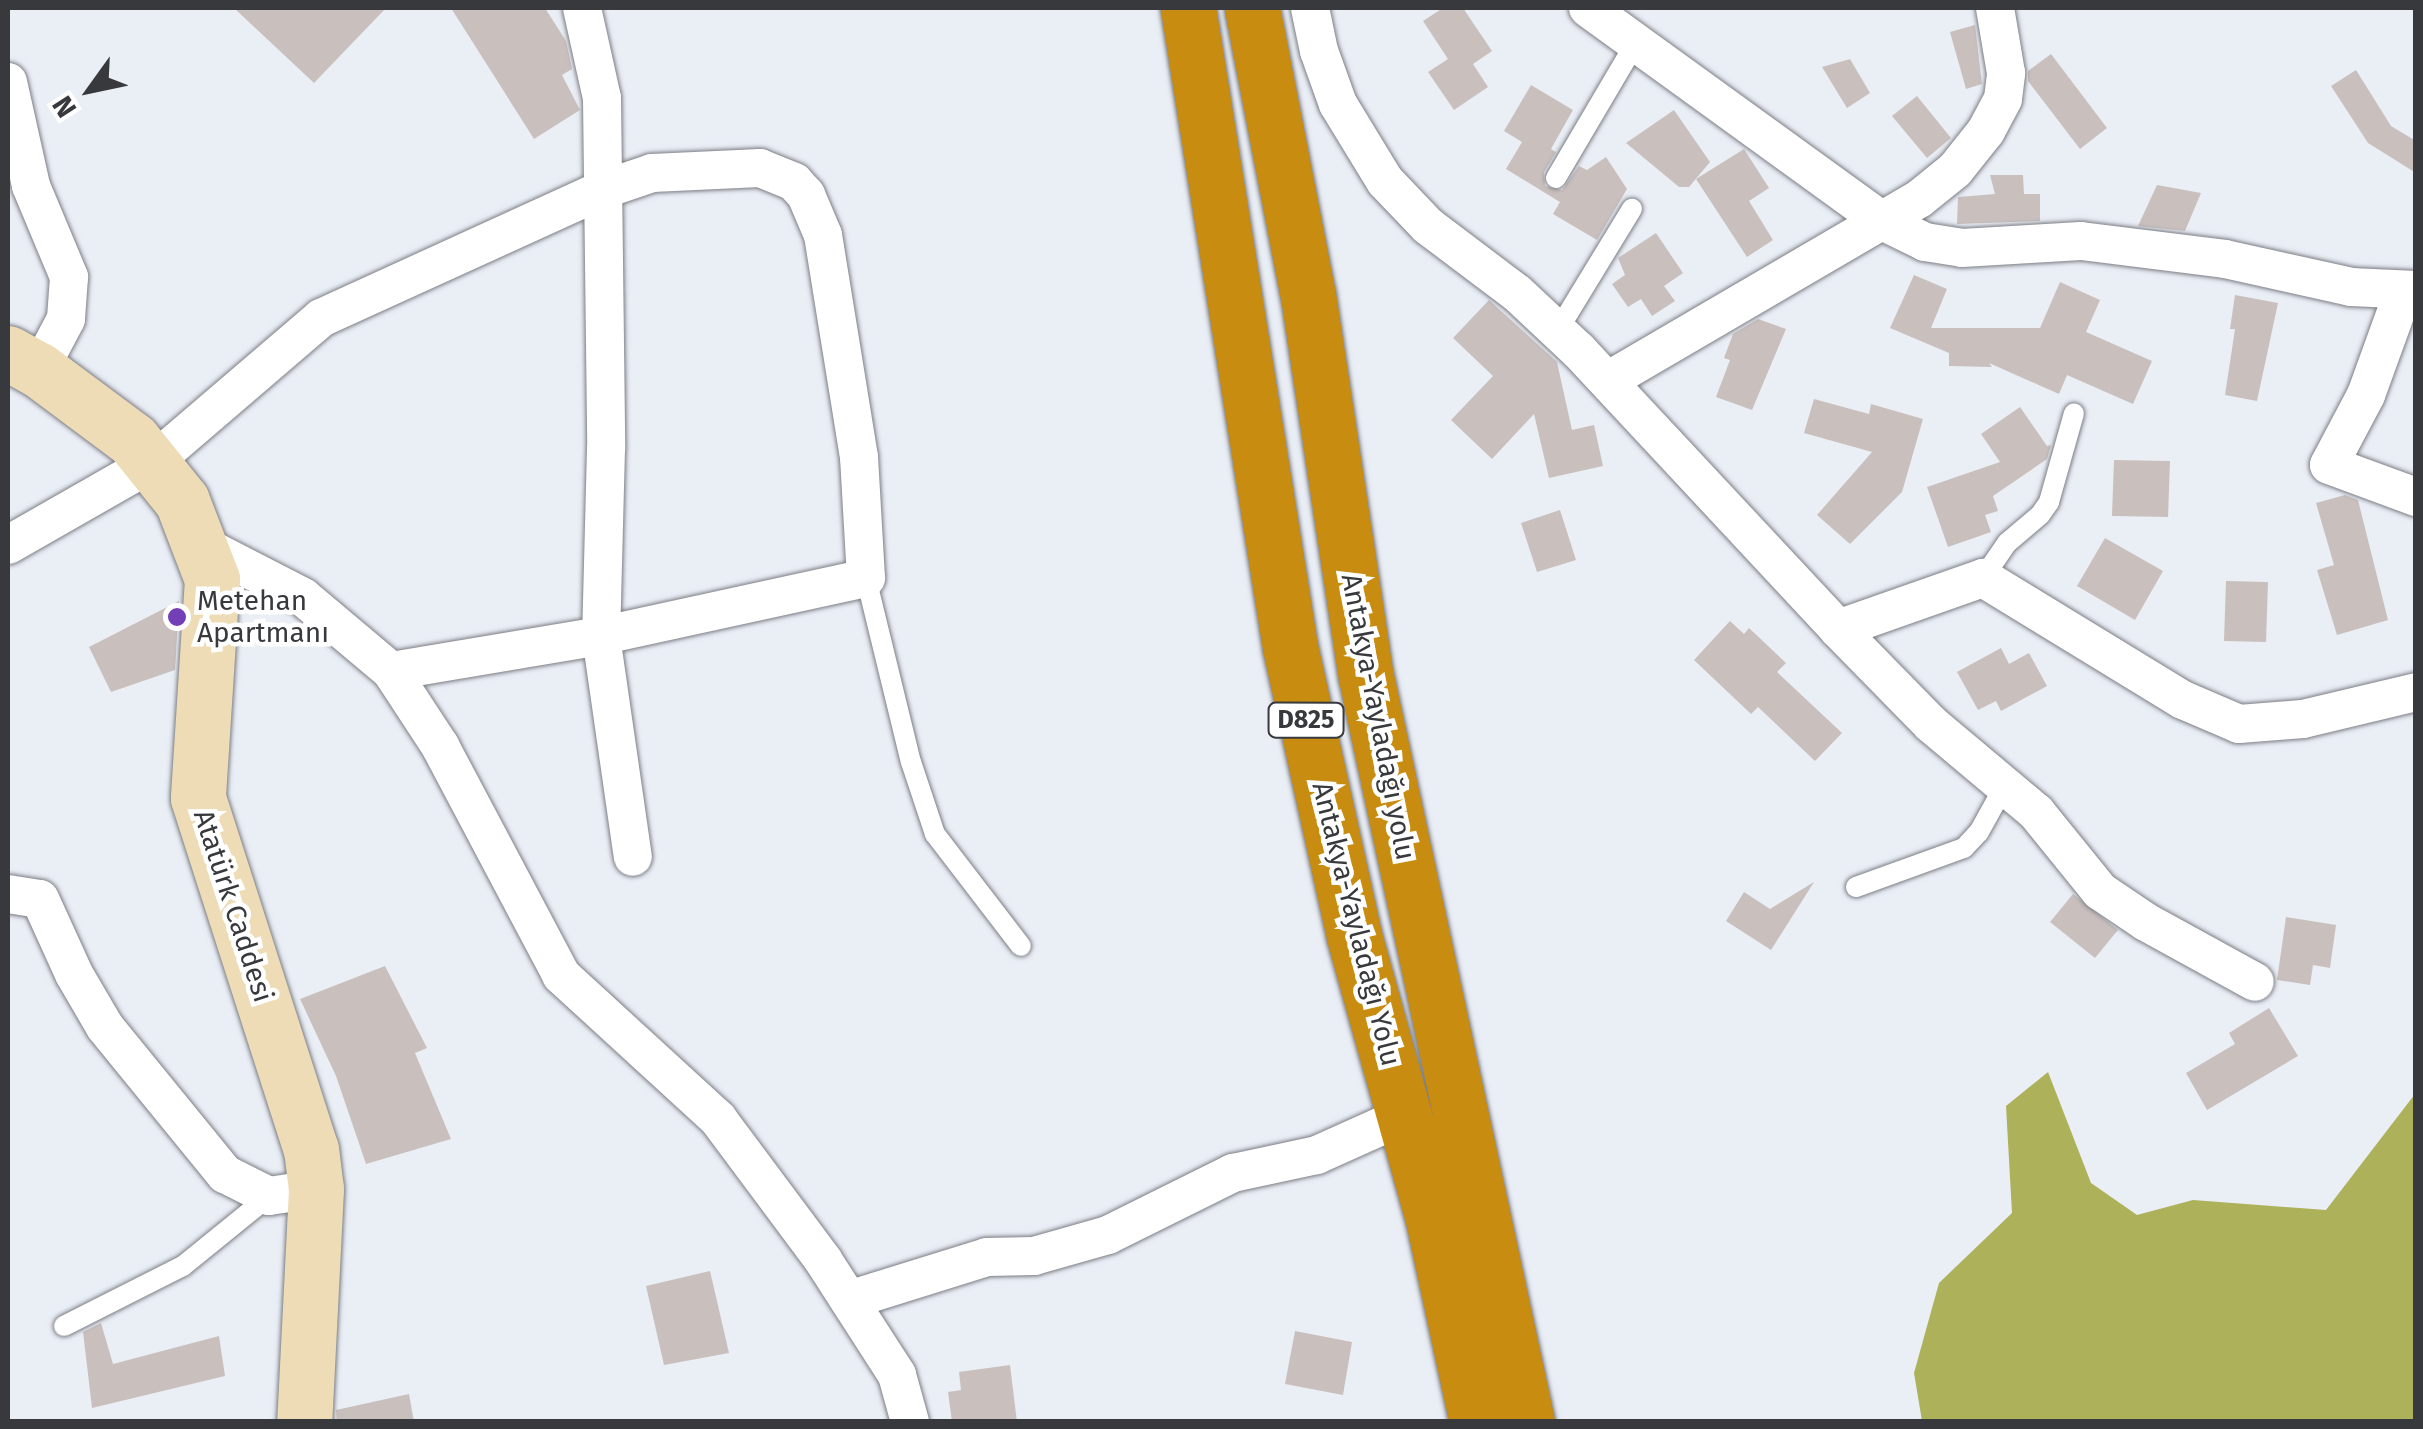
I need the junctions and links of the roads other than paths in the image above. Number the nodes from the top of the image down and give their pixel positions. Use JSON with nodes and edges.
{"nodes":[{"id":1,"x":582,"y":8,"type":"edge"},
{"id":2,"x":1188,"y":8,"type":"edge"},
{"id":3,"x":1252,"y":8,"type":"edge"},
{"id":4,"x":1310,"y":8,"type":"edge"},
{"id":5,"x":1588,"y":8,"type":"edge"},
{"id":6,"x":1995,"y":8,"type":"edge"},
{"id":7,"x":1636,"y":42,"type":"junction"},
{"id":8,"x":8,"y":82,"type":"edge"},
{"id":9,"x":1556,"y":178,"type":"dead end"},
{"id":10,"x":602,"y":190,"type":"junction"},
{"id":11,"x":1632,"y":209,"type":"dead end"},
{"id":12,"x":1882,"y":222,"type":"junction"},
{"id":13,"x":2410,"y":290,"type":"edge"},
{"id":14,"x":1558,"y":330,"type":"junction"},
{"id":15,"x":23,"y":362,"type":"edge"},
{"id":16,"x":1609,"y":380,"type":"junction"},
{"id":17,"x":2074,"y":413,"type":"dead end"},
{"id":18,"x":152,"y":463,"type":"junction"},
{"id":19,"x":2416,"y":497,"type":"edge"},
{"id":20,"x":198,"y":543,"type":"junction"},
{"id":21,"x":8,"y":545,"type":"edge"},
{"id":22,"x":866,"y":578,"type":"junction"},
{"id":23,"x":1983,"y":578,"type":"junction"},
{"id":24,"x":1838,"y":629,"type":"junction"},
{"id":25,"x":601,"y":636,"type":"junction"},
{"id":26,"x":392,"y":671,"type":"junction"},
{"id":27,"x":2416,"y":692,"type":"edge"},
{"id":28,"x":2005,"y":784,"type":"junction"},
{"id":29,"x":633,"y":856,"type":"dead end"},
{"id":30,"x":1856,"y":887,"type":"dead end"},
{"id":31,"x":8,"y":894,"type":"edge"},
{"id":32,"x":1022,"y":946,"type":"dead end"},
{"id":33,"x":2256,"y":982,"type":"dead end"},
{"id":34,"x":1406,"y":1115,"type":"junction"},
{"id":35,"x":292,"y":1192,"type":"junction"},
{"id":36,"x":849,"y":1300,"type":"junction"},
{"id":37,"x":64,"y":1326,"type":"dead end"},
{"id":38,"x":304,"y":1422,"type":"edge"},
{"id":39,"x":910,"y":1422,"type":"edge"},
{"id":40,"x":1477,"y":1422,"type":"edge"},
{"id":41,"x":1527,"y":1422,"type":"edge"}],
"edges":[{"from":1,"to":10,"type":"street"},
{"from":2,"to":34,"type":"highway","name":"Antakya-Yayladağı Yolu","number":"D825"},
{"from":3,"to":41,"type":"highway","name":"Antakya-Yayladağı yolu","number":"D825"},
{"from":4,"to":14,"type":"street"},
{"from":5,"to":7,"type":"street"},
{"from":6,"to":12,"type":"street"},
{"from":7,"to":9,"type":"lane"},
{"from":7,"to":12,"type":"street"},
{"from":8,"to":15,"type":"street"},
{"from":10,"to":18,"type":"street"},
{"from":10,"to":22,"type":"street"},
{"from":10,"to":25,"type":"street"},
{"from":11,"to":14,"type":"lane"},
{"from":12,"to":13,"type":"street"},
{"from":12,"to":16,"type":"street"},
{"from":13,"to":19,"type":"street"},
{"from":14,"to":16,"type":"street"},
{"from":15,"to":18,"type":"main road","name":"Atatürk Caddesi"},
{"from":16,"to":24,"type":"street"},
{"from":17,"to":23,"type":"lane"},
{"from":18,"to":20,"type":"main road","name":"Atatürk Caddesi"},
{"from":18,"to":21,"type":"street"},
{"from":20,"to":26,"type":"street"},
{"from":20,"to":35,"type":"main road","name":"Atatürk Caddesi"},
{"from":22,"to":25,"type":"street"},
{"from":22,"to":32,"type":"lane"},
{"from":23,"to":24,"type":"street"},
{"from":23,"to":27,"type":"street"},
{"from":24,"to":28,"type":"street"},
{"from":25,"to":26,"type":"street"},
{"from":25,"to":29,"type":"street"},
{"from":26,"to":36,"type":"street"},
{"from":28,"to":30,"type":"lane"},
{"from":28,"to":33,"type":"street"},
{"from":31,"to":35,"type":"street"},
{"from":34,"to":36,"type":"street"},
{"from":34,"to":40,"type":"highway","name":"Antakya-Yayladağı Yolu","number":"D825"},
{"from":35,"to":37,"type":"lane"},
{"from":35,"to":38,"type":"main road","name":"Atatürk Caddesi"},
{"from":36,"to":39,"type":"street"}]}
